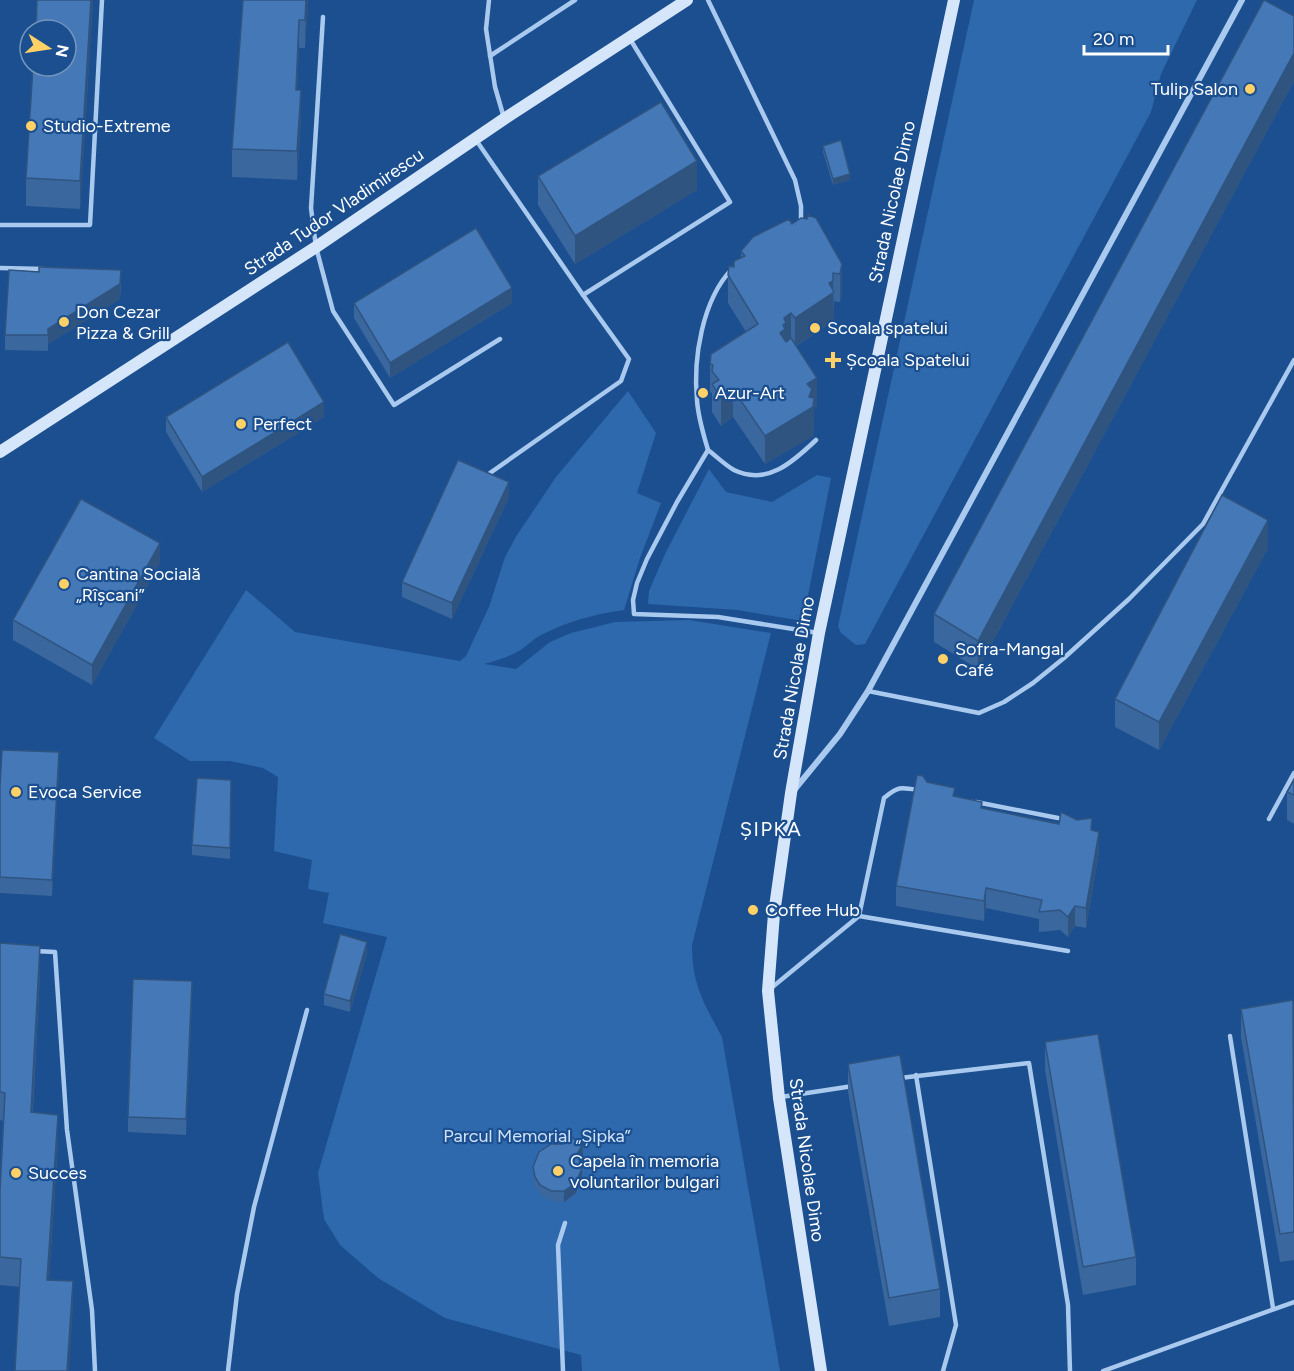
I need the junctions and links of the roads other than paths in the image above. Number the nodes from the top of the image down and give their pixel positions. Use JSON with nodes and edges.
{"nodes":[{"id":1,"x":102,"y":0,"type":"edge"},
{"id":2,"x":489,"y":0,"type":"edge"},
{"id":3,"x":575,"y":0,"type":"edge"},
{"id":4,"x":687,"y":0,"type":"edge"},
{"id":5,"x":708,"y":0,"type":"edge"},
{"id":6,"x":954,"y":0,"type":"edge"},
{"id":7,"x":1242,"y":0,"type":"edge"},
{"id":8,"x":323,"y":17,"type":"dead end"},
{"id":9,"x":629,"y":37,"type":"junction"},
{"id":10,"x":490,"y":56,"type":"junction"},
{"id":11,"x":504,"y":119,"type":"junction"},
{"id":12,"x":475,"y":139,"type":"junction"},
{"id":13,"x":0,"y":225,"type":"edge"},
{"id":14,"x":801,"y":229,"type":"edge"},
{"id":15,"x":316,"y":247,"type":"junction"},
{"id":16,"x":740,"y":262,"type":"edge"},
{"id":17,"x":0,"y":268,"type":"edge"},
{"id":18,"x":56,"y":270,"type":"edge"},
{"id":19,"x":583,"y":295,"type":"junction"},
{"id":20,"x":500,"y":339,"type":"dead end"},
{"id":21,"x":1294,"y":360,"type":"edge"},
{"id":22,"x":816,"y":440,"type":"edge"},
{"id":23,"x":708,"y":450,"type":"junction"},
{"id":24,"x":0,"y":452,"type":"edge"},
{"id":25,"x":490,"y":473,"type":"edge"},
{"id":26,"x":819,"y":633,"type":"junction"},
{"id":27,"x":868,"y":691,"type":"junction"},
{"id":28,"x":1294,"y":773,"type":"edge"},
{"id":29,"x":924,"y":792,"type":"edge"},
{"id":30,"x":791,"y":793,"type":"junction"},
{"id":31,"x":969,"y":801,"type":"edge"},
{"id":32,"x":1058,"y":818,"type":"edge"},
{"id":33,"x":1269,"y":819,"type":"dead end"},
{"id":34,"x":860,"y":916,"type":"junction"},
{"id":35,"x":33,"y":951,"type":"edge"},
{"id":36,"x":1068,"y":951,"type":"dead end"},
{"id":37,"x":768,"y":991,"type":"junction"},
{"id":38,"x":307,"y":1010,"type":"dead end"},
{"id":39,"x":1230,"y":1036,"type":"dead end"},
{"id":40,"x":916,"y":1075,"type":"junction"},
{"id":41,"x":893,"y":1079,"type":"edge"},
{"id":42,"x":859,"y":1085,"type":"edge"},
{"id":43,"x":779,"y":1098,"type":"junction"},
{"id":44,"x":566,"y":1223,"type":"dead end"},
{"id":45,"x":1294,"y":1302,"type":"edge"},
{"id":46,"x":1273,"y":1308,"type":"junction"},
{"id":47,"x":95,"y":1371,"type":"edge"},
{"id":48,"x":228,"y":1371,"type":"edge"},
{"id":49,"x":563,"y":1371,"type":"edge"},
{"id":50,"x":821,"y":1371,"type":"edge"},
{"id":51,"x":943,"y":1371,"type":"edge"},
{"id":52,"x":1070,"y":1371,"type":"edge"},
{"id":53,"x":1103,"y":1371,"type":"edge"}],
"edges":[{"from":1,"to":13,"type":"lane"},
{"from":2,"to":10,"type":"lane"},
{"from":3,"to":10,"type":"lane"},
{"from":4,"to":9,"type":"main road","name":"Strada Tudor Vladimirescu"},
{"from":5,"to":14,"type":"lane"},
{"from":6,"to":26,"type":"main road","name":"Strada Nicolae Dimo"},
{"from":7,"to":27,"type":"street"},
{"from":8,"to":15,"type":"lane"},
{"from":9,"to":11,"type":"main road","name":"Strada Tudor Vladimirescu"},
{"from":9,"to":19,"type":"lane"},
{"from":10,"to":11,"type":"lane"},
{"from":11,"to":12,"type":"main road","name":"Strada Tudor Vladimirescu"},
{"from":12,"to":15,"type":"main road","name":"Strada Tudor Vladimirescu"},
{"from":12,"to":19,"type":"lane"},
{"from":15,"to":20,"type":"lane"},
{"from":15,"to":24,"type":"main road","name":"Strada Tudor Vladimirescu"},
{"from":16,"to":23,"type":"lane"},
{"from":17,"to":18,"type":"lane"},
{"from":19,"to":25,"type":"lane"},
{"from":21,"to":27,"type":"lane"},
{"from":22,"to":23,"type":"lane"},
{"from":23,"to":26,"type":"lane"},
{"from":26,"to":30,"type":"main road","name":"Strada Nicolae Dimo"},
{"from":27,"to":30,"type":"street"},
{"from":28,"to":33,"type":"lane"},
{"from":29,"to":34,"type":"lane"},
{"from":30,"to":37,"type":"main road","name":"Strada Nicolae Dimo"},
{"from":31,"to":32,"type":"lane"},
{"from":34,"to":36,"type":"lane"},
{"from":34,"to":37,"type":"lane"},
{"from":35,"to":47,"type":"lane"},
{"from":37,"to":43,"type":"main road","name":"Strada Nicolae Dimo"},
{"from":38,"to":48,"type":"lane"},
{"from":39,"to":46,"type":"lane"},
{"from":40,"to":41,"type":"lane"},
{"from":40,"to":51,"type":"lane"},
{"from":40,"to":52,"type":"lane"},
{"from":42,"to":43,"type":"lane"},
{"from":43,"to":50,"type":"main road","name":"Strada Nicolae Dimo"},
{"from":44,"to":49,"type":"lane"},
{"from":45,"to":46,"type":"lane"},
{"from":46,"to":53,"type":"lane"}]}
